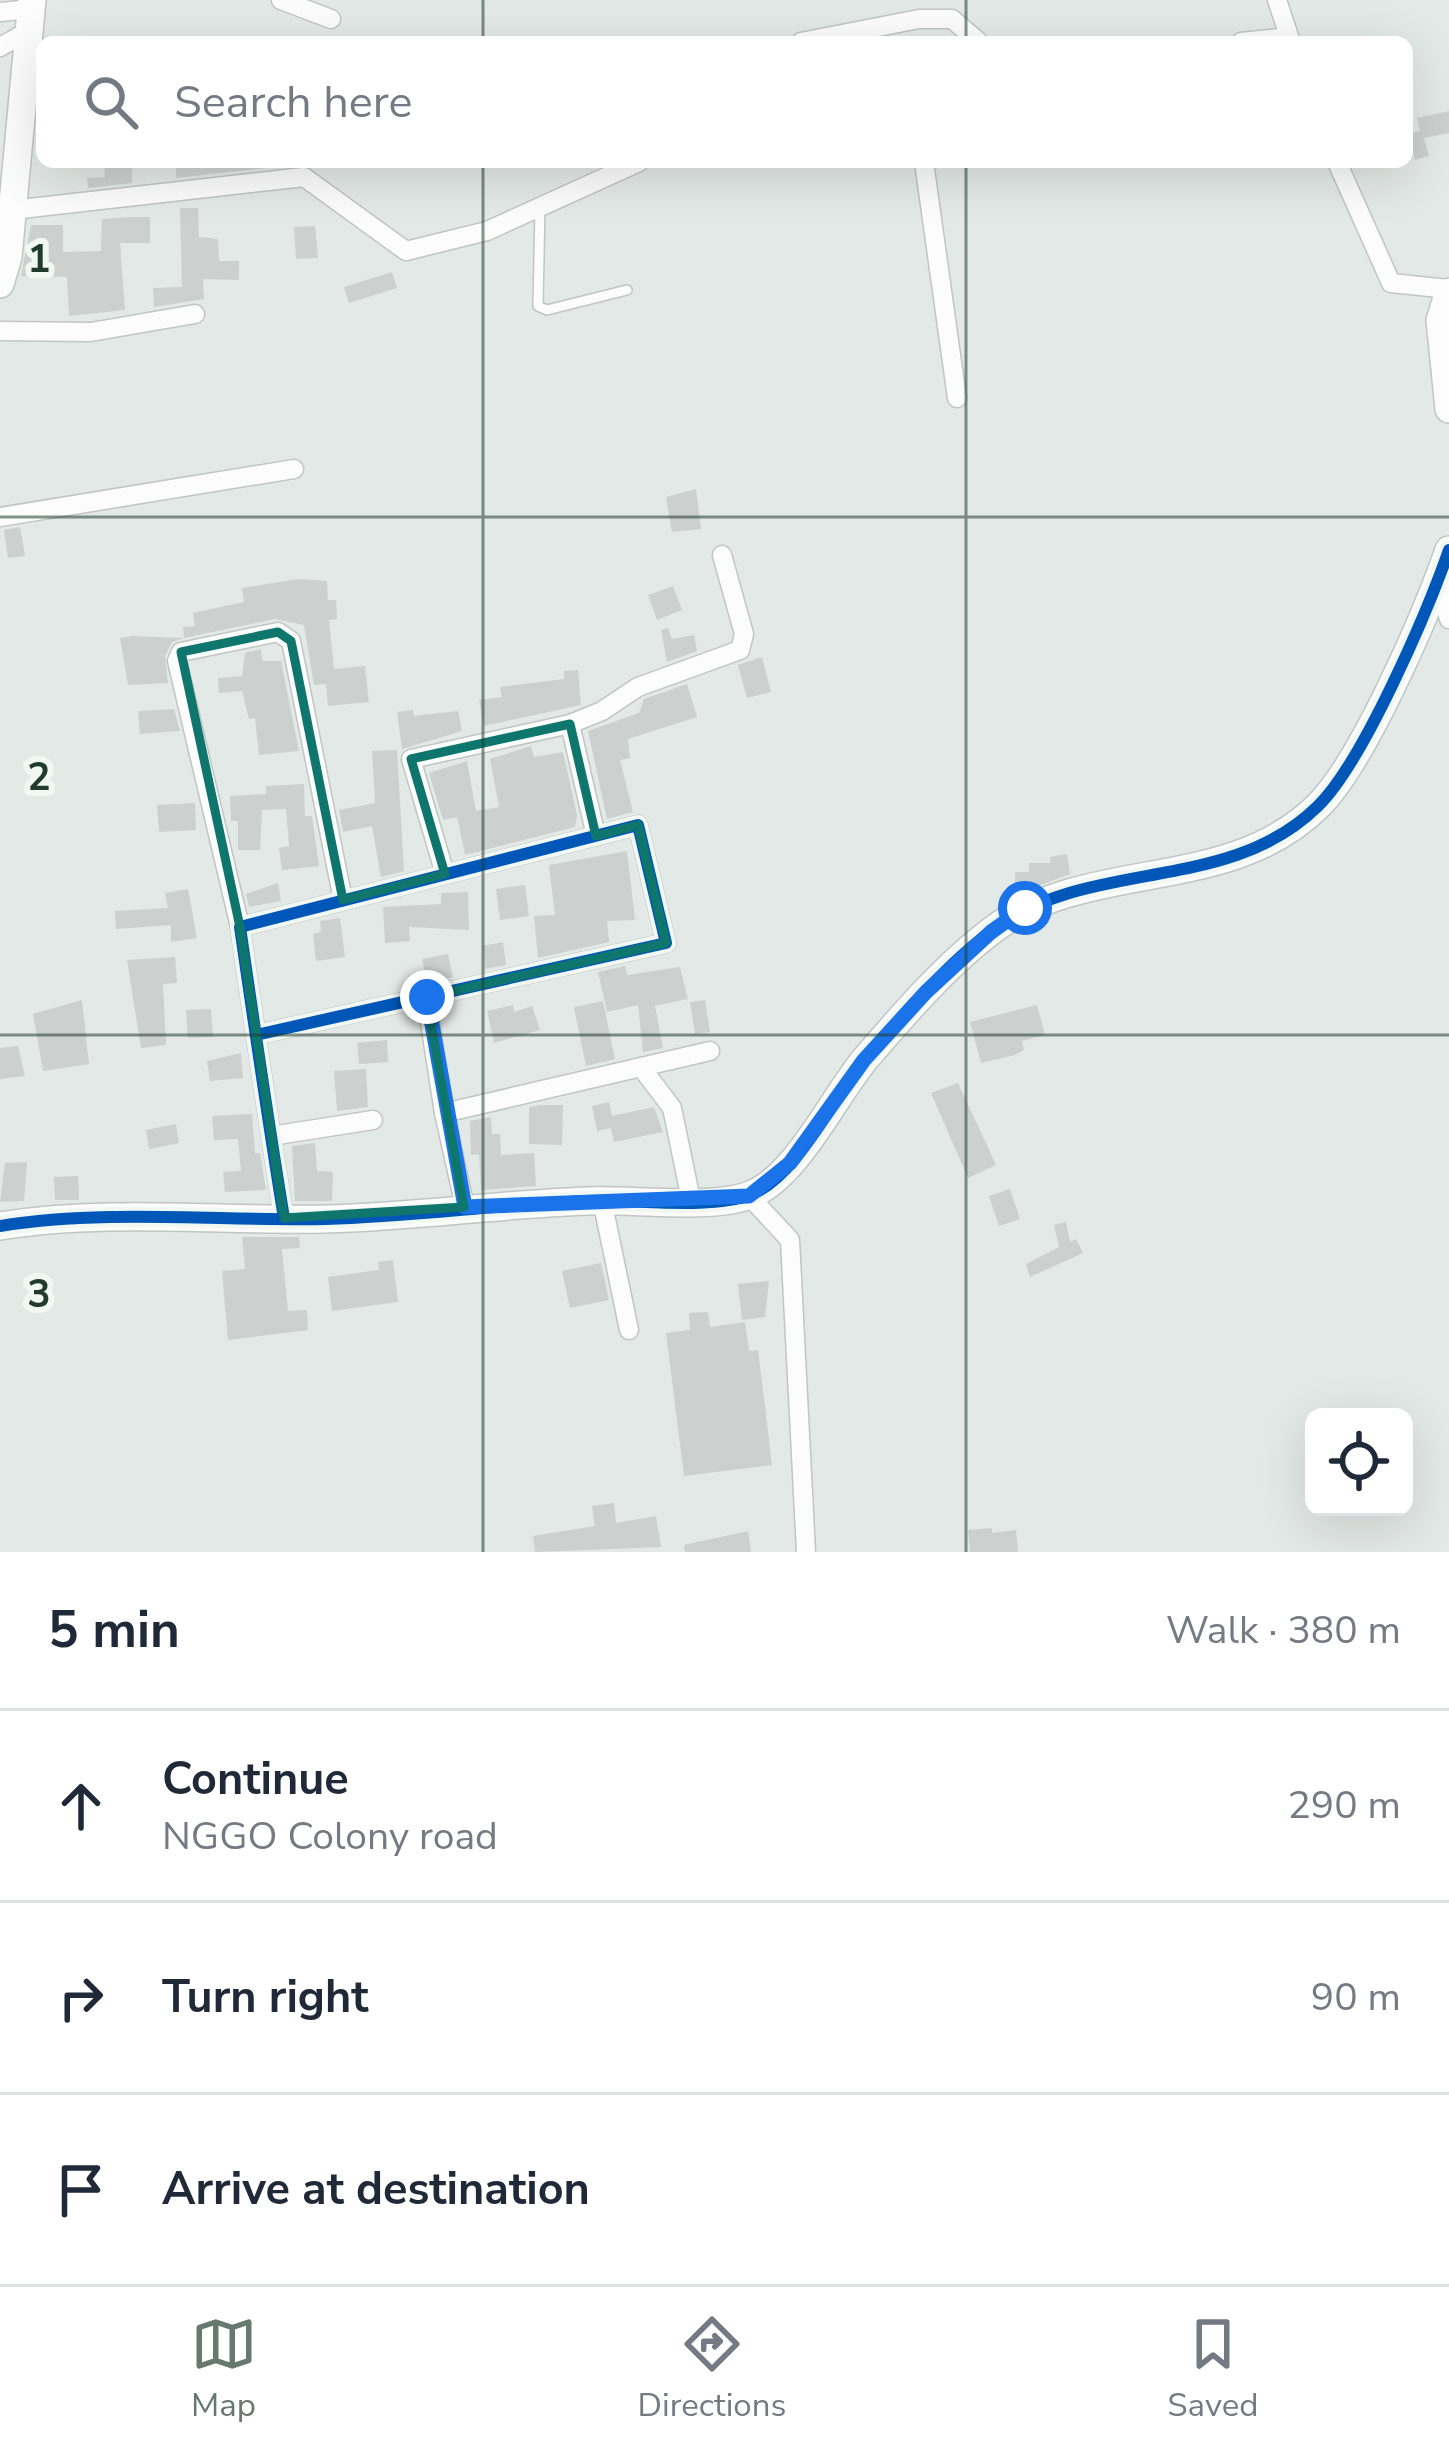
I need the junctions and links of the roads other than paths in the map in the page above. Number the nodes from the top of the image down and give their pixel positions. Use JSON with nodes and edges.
{"nodes":[{"id":1,"x":281,"y":0,"type":"edge"},
{"id":2,"x":1279,"y":0,"type":"edge"},
{"id":3,"x":0,"y":12,"type":"edge"},
{"id":4,"x":31,"y":13,"type":"edge"},
{"id":5,"x":332,"y":19,"type":"dead end"},
{"id":6,"x":895,"y":33,"type":"edge"},
{"id":7,"x":864,"y":36,"type":"edge"},
{"id":8,"x":972,"y":36,"type":"edge"},
{"id":9,"x":1289,"y":36,"type":"edge"},
{"id":10,"x":0,"y":47,"type":"edge"},
{"id":11,"x":626,"y":168,"type":"edge"},
{"id":12,"x":925,"y":168,"type":"edge"},
{"id":13,"x":1340,"y":168,"type":"edge"},
{"id":14,"x":540,"y":208,"type":"junction"},
{"id":15,"x":12,"y":210,"type":"junction"},
{"id":16,"x":0,"y":284,"type":"edge"},
{"id":17,"x":627,"y":290,"type":"dead end"},
{"id":18,"x":1449,"y":291,"type":"edge"},
{"id":19,"x":195,"y":314,"type":"dead end"},
{"id":20,"x":0,"y":332,"type":"edge"},
{"id":21,"x":957,"y":398,"type":"dead end"},
{"id":22,"x":1449,"y":410,"type":"edge"},
{"id":23,"x":294,"y":469,"type":"dead end"},
{"id":24,"x":0,"y":517,"type":"edge"},
{"id":25,"x":1449,"y":550,"type":"edge"},
{"id":26,"x":722,"y":555,"type":"dead end"},
{"id":27,"x":1438,"y":581,"type":"junction"},
{"id":28,"x":1449,"y":619,"type":"edge"},
{"id":29,"x":569,"y":724,"type":"junction"},
{"id":30,"x":596,"y":836,"type":"junction"},
{"id":31,"x":445,"y":874,"type":"junction"},
{"id":32,"x":343,"y":900,"type":"junction"},
{"id":33,"x":240,"y":927,"type":"junction"},
{"id":34,"x":427,"y":997,"type":"junction"},
{"id":35,"x":256,"y":1035,"type":"junction"},
{"id":36,"x":710,"y":1051,"type":"dead end"},
{"id":37,"x":641,"y":1067,"type":"junction"},
{"id":38,"x":444,"y":1113,"type":"junction"},
{"id":39,"x":373,"y":1120,"type":"dead end"},
{"id":40,"x":271,"y":1136,"type":"junction"},
{"id":41,"x":749,"y":1196,"type":"junction"},
{"id":42,"x":602,"y":1200,"type":"junction"},
{"id":43,"x":691,"y":1200,"type":"junction"},
{"id":44,"x":465,"y":1207,"type":"junction"},
{"id":45,"x":284,"y":1218,"type":"junction"},
{"id":46,"x":0,"y":1226,"type":"edge"},
{"id":47,"x":629,"y":1330,"type":"dead end"},
{"id":48,"x":806,"y":1552,"type":"edge"}],
"edges":[{"from":1,"to":5,"type":"street"},
{"from":2,"to":9,"type":"street"},
{"from":3,"to":4,"type":"street"},
{"from":4,"to":10,"type":"street"},
{"from":4,"to":15,"type":"street"},
{"from":6,"to":7,"type":"street"},
{"from":6,"to":8,"type":"street"},
{"from":11,"to":14,"type":"street"},
{"from":12,"to":21,"type":"street"},
{"from":13,"to":18,"type":"street"},
{"from":14,"to":15,"type":"street"},
{"from":14,"to":17,"type":"lane"},
{"from":15,"to":16,"type":"street"},
{"from":18,"to":22,"type":"street"},
{"from":19,"to":20,"type":"street"},
{"from":23,"to":24,"type":"street"},
{"from":25,"to":27,"type":"street"},
{"from":26,"to":29,"type":"street"},
{"from":27,"to":28,"type":"street"},
{"from":27,"to":41,"type":"street"},
{"from":29,"to":30,"type":"street"},
{"from":29,"to":31,"type":"street"},
{"from":30,"to":31,"type":"street"},
{"from":30,"to":34,"type":"street"},
{"from":31,"to":32,"type":"street"},
{"from":32,"to":33,"type":"street"},
{"from":32,"to":33,"type":"street"},
{"from":33,"to":35,"type":"street"},
{"from":34,"to":35,"type":"street"},
{"from":34,"to":38,"type":"street"},
{"from":35,"to":40,"type":"street"},
{"from":36,"to":37,"type":"street"},
{"from":37,"to":38,"type":"street"},
{"from":37,"to":43,"type":"street"},
{"from":38,"to":44,"type":"street"},
{"from":39,"to":40,"type":"street"},
{"from":40,"to":45,"type":"street"},
{"from":41,"to":43,"type":"street"},
{"from":41,"to":48,"type":"street"},
{"from":42,"to":43,"type":"street"},
{"from":42,"to":44,"type":"street"},
{"from":42,"to":47,"type":"street"},
{"from":44,"to":45,"type":"street"},
{"from":45,"to":46,"type":"street"}]}
